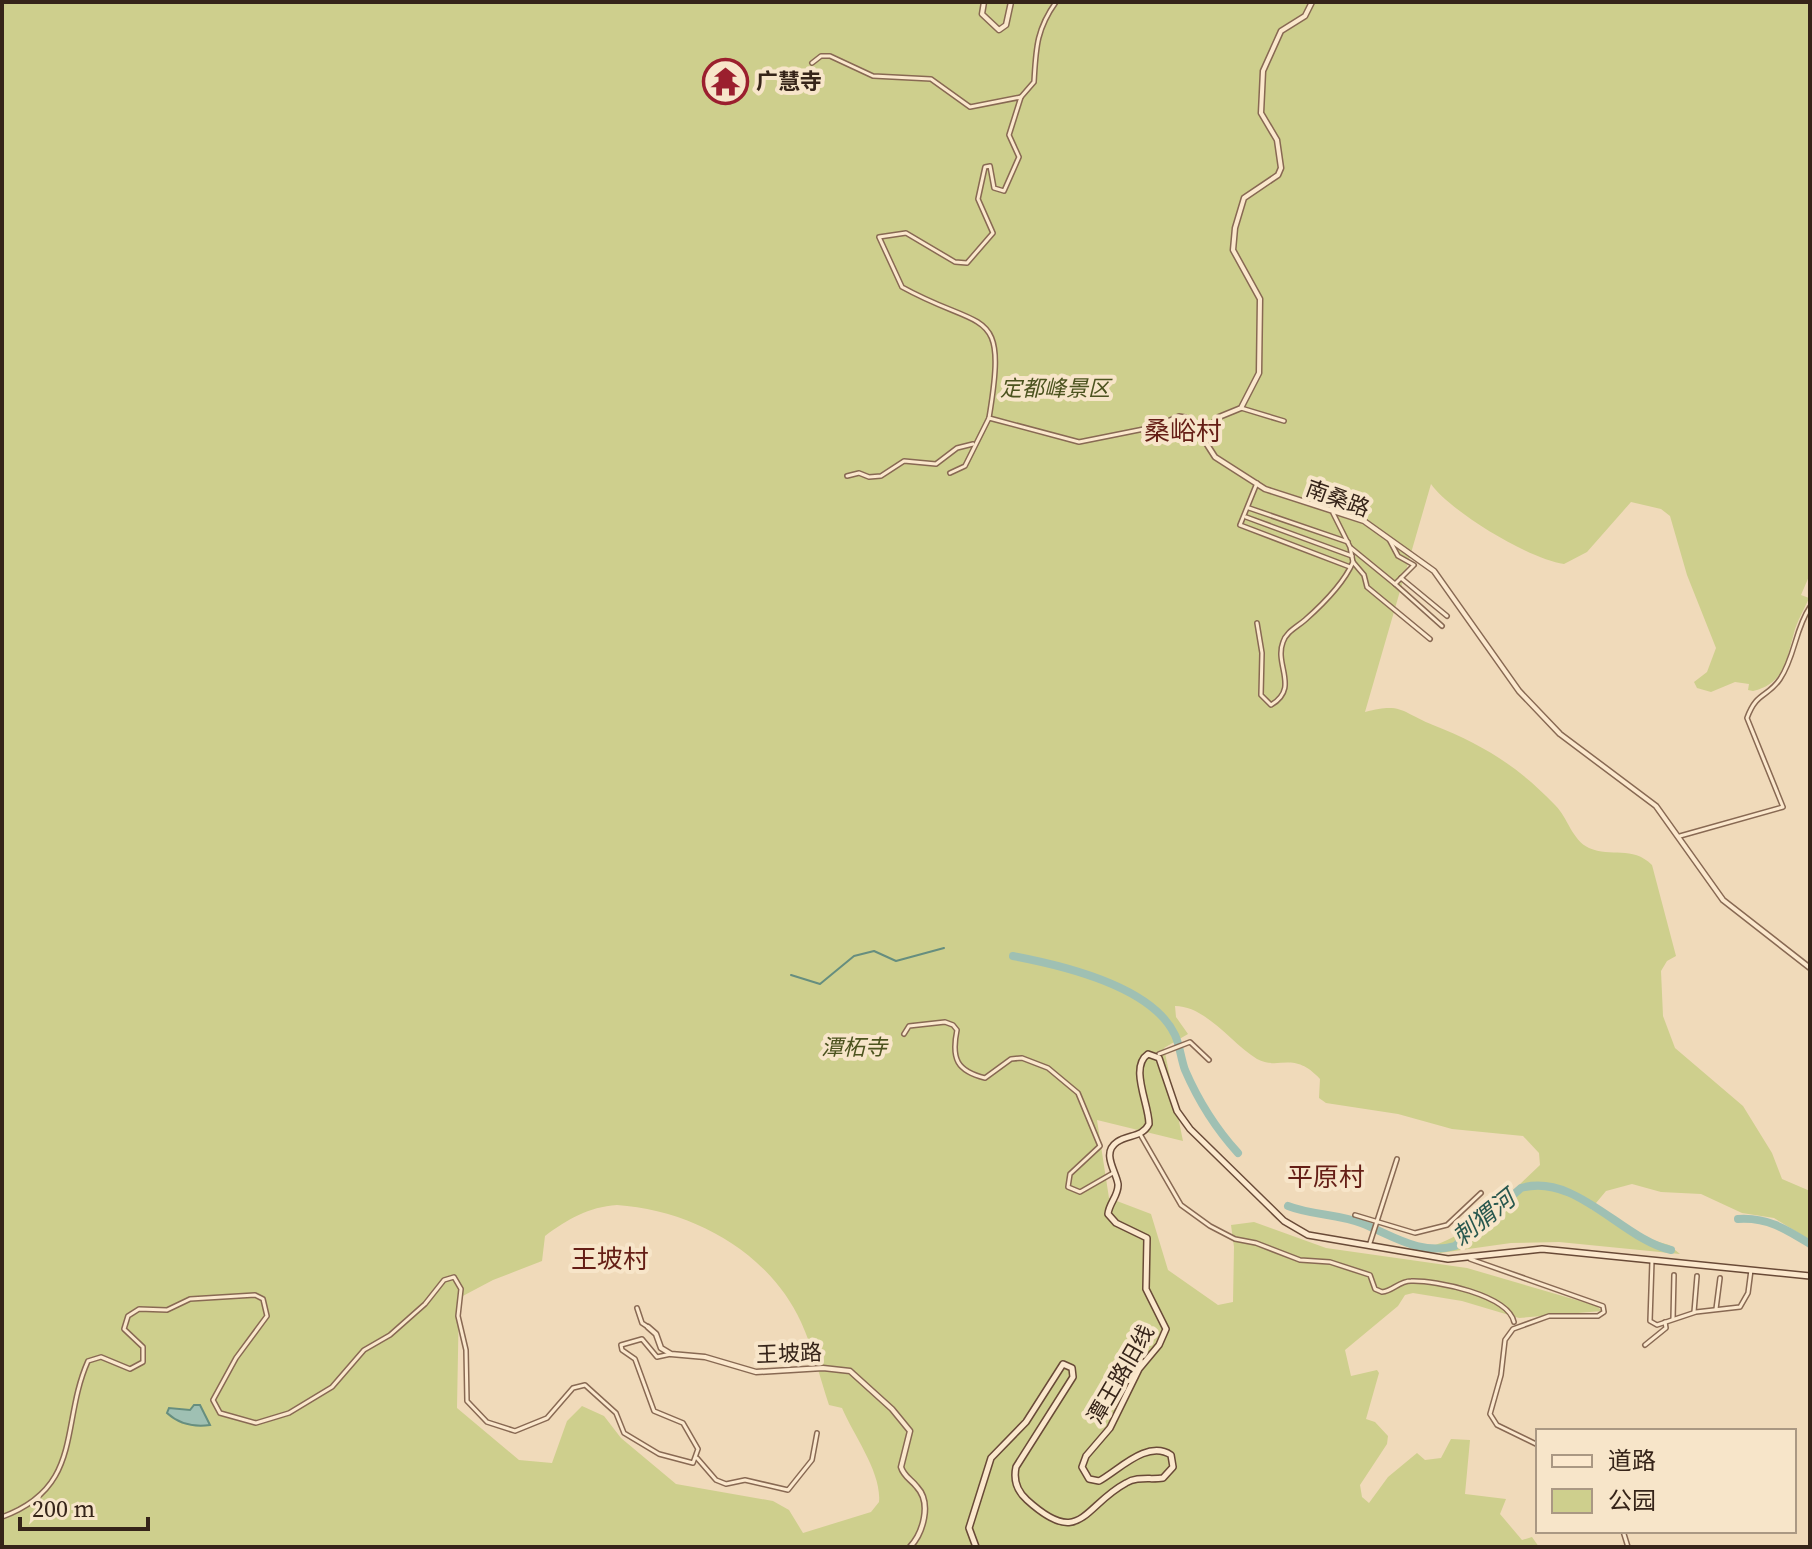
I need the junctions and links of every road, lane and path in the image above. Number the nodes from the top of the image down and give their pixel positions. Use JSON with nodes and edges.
{"nodes":[{"id":1,"x":984,"y":2,"type":"edge"},
{"id":2,"x":1011,"y":2,"type":"edge"},
{"id":3,"x":1056,"y":2,"type":"edge"},
{"id":4,"x":1312,"y":2,"type":"edge"},
{"id":5,"x":812,"y":63,"type":"dead end"},
{"id":6,"x":1021,"y":97,"type":"junction"},
{"id":7,"x":1241,"y":408,"type":"junction"},
{"id":8,"x":989,"y":418,"type":"junction"},
{"id":9,"x":1284,"y":421,"type":"dead end"},
{"id":10,"x":1201,"y":435,"type":"junction"},
{"id":11,"x":973,"y":444,"type":"junction"},
{"id":12,"x":950,"y":473,"type":"dead end"},
{"id":13,"x":847,"y":476,"type":"dead end"},
{"id":14,"x":1257,"y":483,"type":"junction"},
{"id":15,"x":1249,"y":508,"type":"junction"},
{"id":16,"x":1333,"y":513,"type":"junction"},
{"id":17,"x":1246,"y":517,"type":"junction"},
{"id":18,"x":1389,"y":539,"type":"junction"},
{"id":19,"x":1349,"y":545,"type":"junction"},
{"id":20,"x":1352,"y":556,"type":"junction"},
{"id":21,"x":1353,"y":562,"type":"junction"},
{"id":22,"x":1350,"y":567,"type":"junction"},
{"id":23,"x":1401,"y":578,"type":"junction"},
{"id":24,"x":1395,"y":584,"type":"junction"},
{"id":25,"x":1810,"y":607,"type":"edge"},
{"id":26,"x":1447,"y":616,"type":"dead end"},
{"id":27,"x":1257,"y":623,"type":"dead end"},
{"id":28,"x":1442,"y":626,"type":"dead end"},
{"id":29,"x":1430,"y":639,"type":"dead end"},
{"id":30,"x":1680,"y":836,"type":"junction"},
{"id":31,"x":1810,"y":968,"type":"edge"},
{"id":32,"x":904,"y":1034,"type":"dead end"},
{"id":33,"x":1159,"y":1054,"type":"dead end"},
{"id":34,"x":1209,"y":1060,"type":"dead end"},
{"id":35,"x":1140,"y":1134,"type":"junction"},
{"id":36,"x":1397,"y":1159,"type":"dead end"},
{"id":37,"x":1113,"y":1173,"type":"junction"},
{"id":38,"x":1481,"y":1193,"type":"dead end"},
{"id":39,"x":1355,"y":1215,"type":"dead end"},
{"id":40,"x":1376,"y":1223,"type":"junction"},
{"id":41,"x":1369,"y":1246,"type":"junction"},
{"id":42,"x":1466,"y":1258,"type":"junction"},
{"id":43,"x":1652,"y":1261,"type":"junction"},
{"id":44,"x":1751,"y":1270,"type":"junction"},
{"id":45,"x":1674,"y":1275,"type":"dead end"},
{"id":46,"x":1697,"y":1276,"type":"dead end"},
{"id":47,"x":1810,"y":1276,"type":"edge"},
{"id":48,"x":1720,"y":1278,"type":"dead end"},
{"id":49,"x":637,"y":1308,"type":"dead end"},
{"id":50,"x":1716,"y":1309,"type":"junction"},
{"id":51,"x":1694,"y":1312,"type":"junction"},
{"id":52,"x":1673,"y":1319,"type":"junction"},
{"id":53,"x":1514,"y":1322,"type":"dead end"},
{"id":54,"x":1665,"y":1322,"type":"junction"},
{"id":55,"x":648,"y":1327,"type":"joint"},
{"id":56,"x":1645,"y":1345,"type":"dead end"},
{"id":57,"x":671,"y":1354,"type":"junction"},
{"id":58,"x":817,"y":1433,"type":"dead end"},
{"id":59,"x":1536,"y":1444,"type":"edge"},
{"id":60,"x":697,"y":1458,"type":"junction"},
{"id":61,"x":2,"y":1517,"type":"edge"},
{"id":62,"x":910,"y":1547,"type":"edge"},
{"id":63,"x":976,"y":1547,"type":"edge"}],
"edges":[{"from":1,"to":2,"type":"street"},
{"from":3,"to":6,"type":"street"},
{"from":4,"to":7,"type":"street"},
{"from":5,"to":6,"type":"street"},
{"from":6,"to":8,"type":"street"},
{"from":7,"to":9,"type":"street"},
{"from":7,"to":10,"type":"street"},
{"from":8,"to":10,"type":"street"},
{"from":8,"to":11,"type":"street"},
{"from":10,"to":14,"type":"street","name":"南桑路"},
{"from":11,"to":12,"type":"street"},
{"from":11,"to":13,"type":"street"},
{"from":14,"to":15,"type":"street"},
{"from":14,"to":16,"type":"street","name":"南桑路"},
{"from":15,"to":17,"type":"street"},
{"from":15,"to":19,"type":"street"},
{"from":16,"to":18,"type":"street","name":"南桑路"},
{"from":16,"to":19,"type":"street"},
{"from":17,"to":20,"type":"street"},
{"from":17,"to":22,"type":"street"},
{"from":18,"to":23,"type":"street"},
{"from":18,"to":30,"type":"street","name":"南桑路"},
{"from":19,"to":20,"type":"street"},
{"from":19,"to":24,"type":"street"},
{"from":20,"to":21,"type":"street"},
{"from":21,"to":22,"type":"street"},
{"from":21,"to":29,"type":"street"},
{"from":22,"to":27,"type":"street"},
{"from":23,"to":24,"type":"street"},
{"from":23,"to":26,"type":"street"},
{"from":24,"to":28,"type":"street"},
{"from":25,"to":30,"type":"street"},
{"from":30,"to":31,"type":"street","name":"南桑路"},
{"from":32,"to":37,"type":"street"},
{"from":33,"to":34,"type":"street"},
{"from":35,"to":37,"type":"main road","name":"潭王路旧线"},
{"from":35,"to":41,"type":"main road"},
{"from":35,"to":53,"type":"street"},
{"from":36,"to":40,"type":"street"},
{"from":37,"to":63,"type":"main road","name":"潭王路旧线"},
{"from":38,"to":40,"type":"street"},
{"from":39,"to":40,"type":"street"},
{"from":40,"to":41,"type":"street"},
{"from":41,"to":42,"type":"main road"},
{"from":42,"to":43,"type":"main road"},
{"from":42,"to":59,"type":"street"},
{"from":43,"to":44,"type":"main road"},
{"from":43,"to":54,"type":"street"},
{"from":44,"to":47,"type":"main road"},
{"from":44,"to":50,"type":"street"},
{"from":45,"to":52,"type":"street"},
{"from":46,"to":51,"type":"street"},
{"from":48,"to":50,"type":"street"},
{"from":49,"to":55,"type":"street"},
{"from":50,"to":51,"type":"street"},
{"from":51,"to":52,"type":"street"},
{"from":52,"to":54,"type":"street"},
{"from":54,"to":56,"type":"street"},
{"from":55,"to":57,"type":"street"},
{"from":57,"to":60,"type":"street"},
{"from":57,"to":62,"type":"street","name":"王坡路"},
{"from":58,"to":60,"type":"street"},
{"from":60,"to":61,"type":"street"}]}
